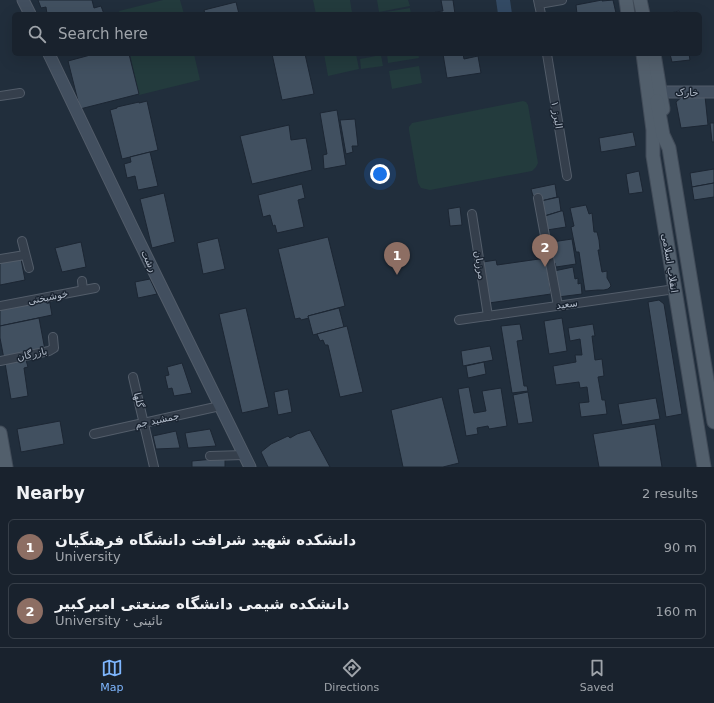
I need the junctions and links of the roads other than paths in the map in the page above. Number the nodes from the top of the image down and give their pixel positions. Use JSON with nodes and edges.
{"nodes":[{"id":1,"x":23,"y":0,"type":"edge"},
{"id":2,"x":562,"y":0,"type":"edge"},
{"id":3,"x":626,"y":0,"type":"edge"},
{"id":4,"x":634,"y":0,"type":"edge"},
{"id":5,"x":640,"y":0,"type":"edge"},
{"id":6,"x":645,"y":0,"type":"edge"},
{"id":7,"x":539,"y":2,"type":"edge"},
{"id":8,"x":29,"y":12,"type":"edge"},
{"id":9,"x":541,"y":12,"type":"edge"},
{"id":10,"x":628,"y":12,"type":"edge"},
{"id":11,"x":636,"y":12,"type":"edge"},
{"id":12,"x":643,"y":12,"type":"edge"},
{"id":13,"x":647,"y":12,"type":"edge"},
{"id":14,"x":50,"y":56,"type":"edge"},
{"id":15,"x":547,"y":56,"type":"edge"},
{"id":16,"x":646,"y":56,"type":"edge"},
{"id":17,"x":646,"y":56,"type":"edge"},
{"id":18,"x":646,"y":56,"type":"edge"},
{"id":19,"x":660,"y":92,"type":"junction"},
{"id":20,"x":714,"y":92,"type":"edge"},
{"id":21,"x":20,"y":93,"type":"dead end"},
{"id":22,"x":0,"y":96,"type":"edge"},
{"id":23,"x":669,"y":148,"type":"junction"},
{"id":24,"x":567,"y":176,"type":"dead end"},
{"id":25,"x":538,"y":198,"type":"dead end"},
{"id":26,"x":472,"y":214,"type":"dead end"},
{"id":27,"x":22,"y":241,"type":"dead end"},
{"id":28,"x":26,"y":255,"type":"junction"},
{"id":29,"x":0,"y":259,"type":"edge"},
{"id":30,"x":28,"y":268,"type":"dead end"},
{"id":31,"x":82,"y":281,"type":"dead end"},
{"id":32,"x":95,"y":288,"type":"dead end"},
{"id":33,"x":675,"y":289,"type":"junction"},
{"id":34,"x":83,"y":290,"type":"junction"},
{"id":35,"x":0,"y":306,"type":"edge"},
{"id":36,"x":558,"y":306,"type":"junction"},
{"id":37,"x":488,"y":316,"type":"junction"},
{"id":38,"x":459,"y":320,"type":"dead end"},
{"id":39,"x":53,"y":337,"type":"dead end"},
{"id":40,"x":0,"y":361,"type":"edge"},
{"id":41,"x":133,"y":377,"type":"dead end"},
{"id":42,"x":711,"y":386,"type":"edge"},
{"id":43,"x":220,"y":406,"type":"junction"},
{"id":44,"x":714,"y":422,"type":"edge"},
{"id":45,"x":144,"y":423,"type":"junction"},
{"id":46,"x":94,"y":434,"type":"dead end"},
{"id":47,"x":0,"y":436,"type":"edge"},
{"id":48,"x":244,"y":455,"type":"junction"},
{"id":49,"x":210,"y":456,"type":"dead end"},
{"id":50,"x":6,"y":467,"type":"edge"},
{"id":51,"x":154,"y":467,"type":"edge"},
{"id":52,"x":250,"y":467,"type":"edge"},
{"id":53,"x":704,"y":467,"type":"edge"}],
"edges":[{"from":1,"to":8,"type":"street"},
{"from":2,"to":7,"type":"street"},
{"from":3,"to":10,"type":"main road"},
{"from":4,"to":11,"type":"main road"},
{"from":5,"to":12,"type":"main road"},
{"from":6,"to":13,"type":"main road"},
{"from":7,"to":9,"type":"street"},
{"from":14,"to":43,"type":"street","name":"رشت"},
{"from":15,"to":24,"type":"street","name":"البرز ۱"},
{"from":16,"to":19,"type":"main road"},
{"from":17,"to":23,"type":"main road","name":"انقلاب اسلامی"},
{"from":18,"to":33,"type":"main road","name":"انقلاب اسلامی"},
{"from":19,"to":20,"type":"street","name":"خارک"},
{"from":19,"to":23,"type":"main road"},
{"from":21,"to":22,"type":"street"},
{"from":23,"to":42,"type":"main road","name":"انقلاب اسلامی"},
{"from":25,"to":36,"type":"street"},
{"from":26,"to":37,"type":"street","name":"مرزبان"},
{"from":27,"to":28,"type":"street"},
{"from":28,"to":29,"type":"street"},
{"from":28,"to":30,"type":"street"},
{"from":31,"to":34,"type":"street"},
{"from":32,"to":34,"type":"street","name":"خوشبختی"},
{"from":33,"to":36,"type":"street","name":"سعید"},
{"from":33,"to":53,"type":"main road","name":"انقلاب اسلامی"},
{"from":34,"to":35,"type":"street","name":"خوشبختی"},
{"from":36,"to":37,"type":"street","name":"سعید"},
{"from":37,"to":38,"type":"street","name":"سعید"},
{"from":39,"to":40,"type":"street","name":"بازرگان"},
{"from":41,"to":45,"type":"street","name":"گلها"},
{"from":42,"to":44,"type":"main road","name":"انقلاب اسلامی"},
{"from":43,"to":45,"type":"street","name":"جمشید جم"},
{"from":43,"to":48,"type":"street","name":"رشت"},
{"from":45,"to":46,"type":"street","name":"جمشید جم"},
{"from":45,"to":51,"type":"street","name":"گلها"},
{"from":47,"to":50,"type":"main road"},
{"from":48,"to":49,"type":"street"},
{"from":48,"to":52,"type":"street","name":"رشت"}]}
